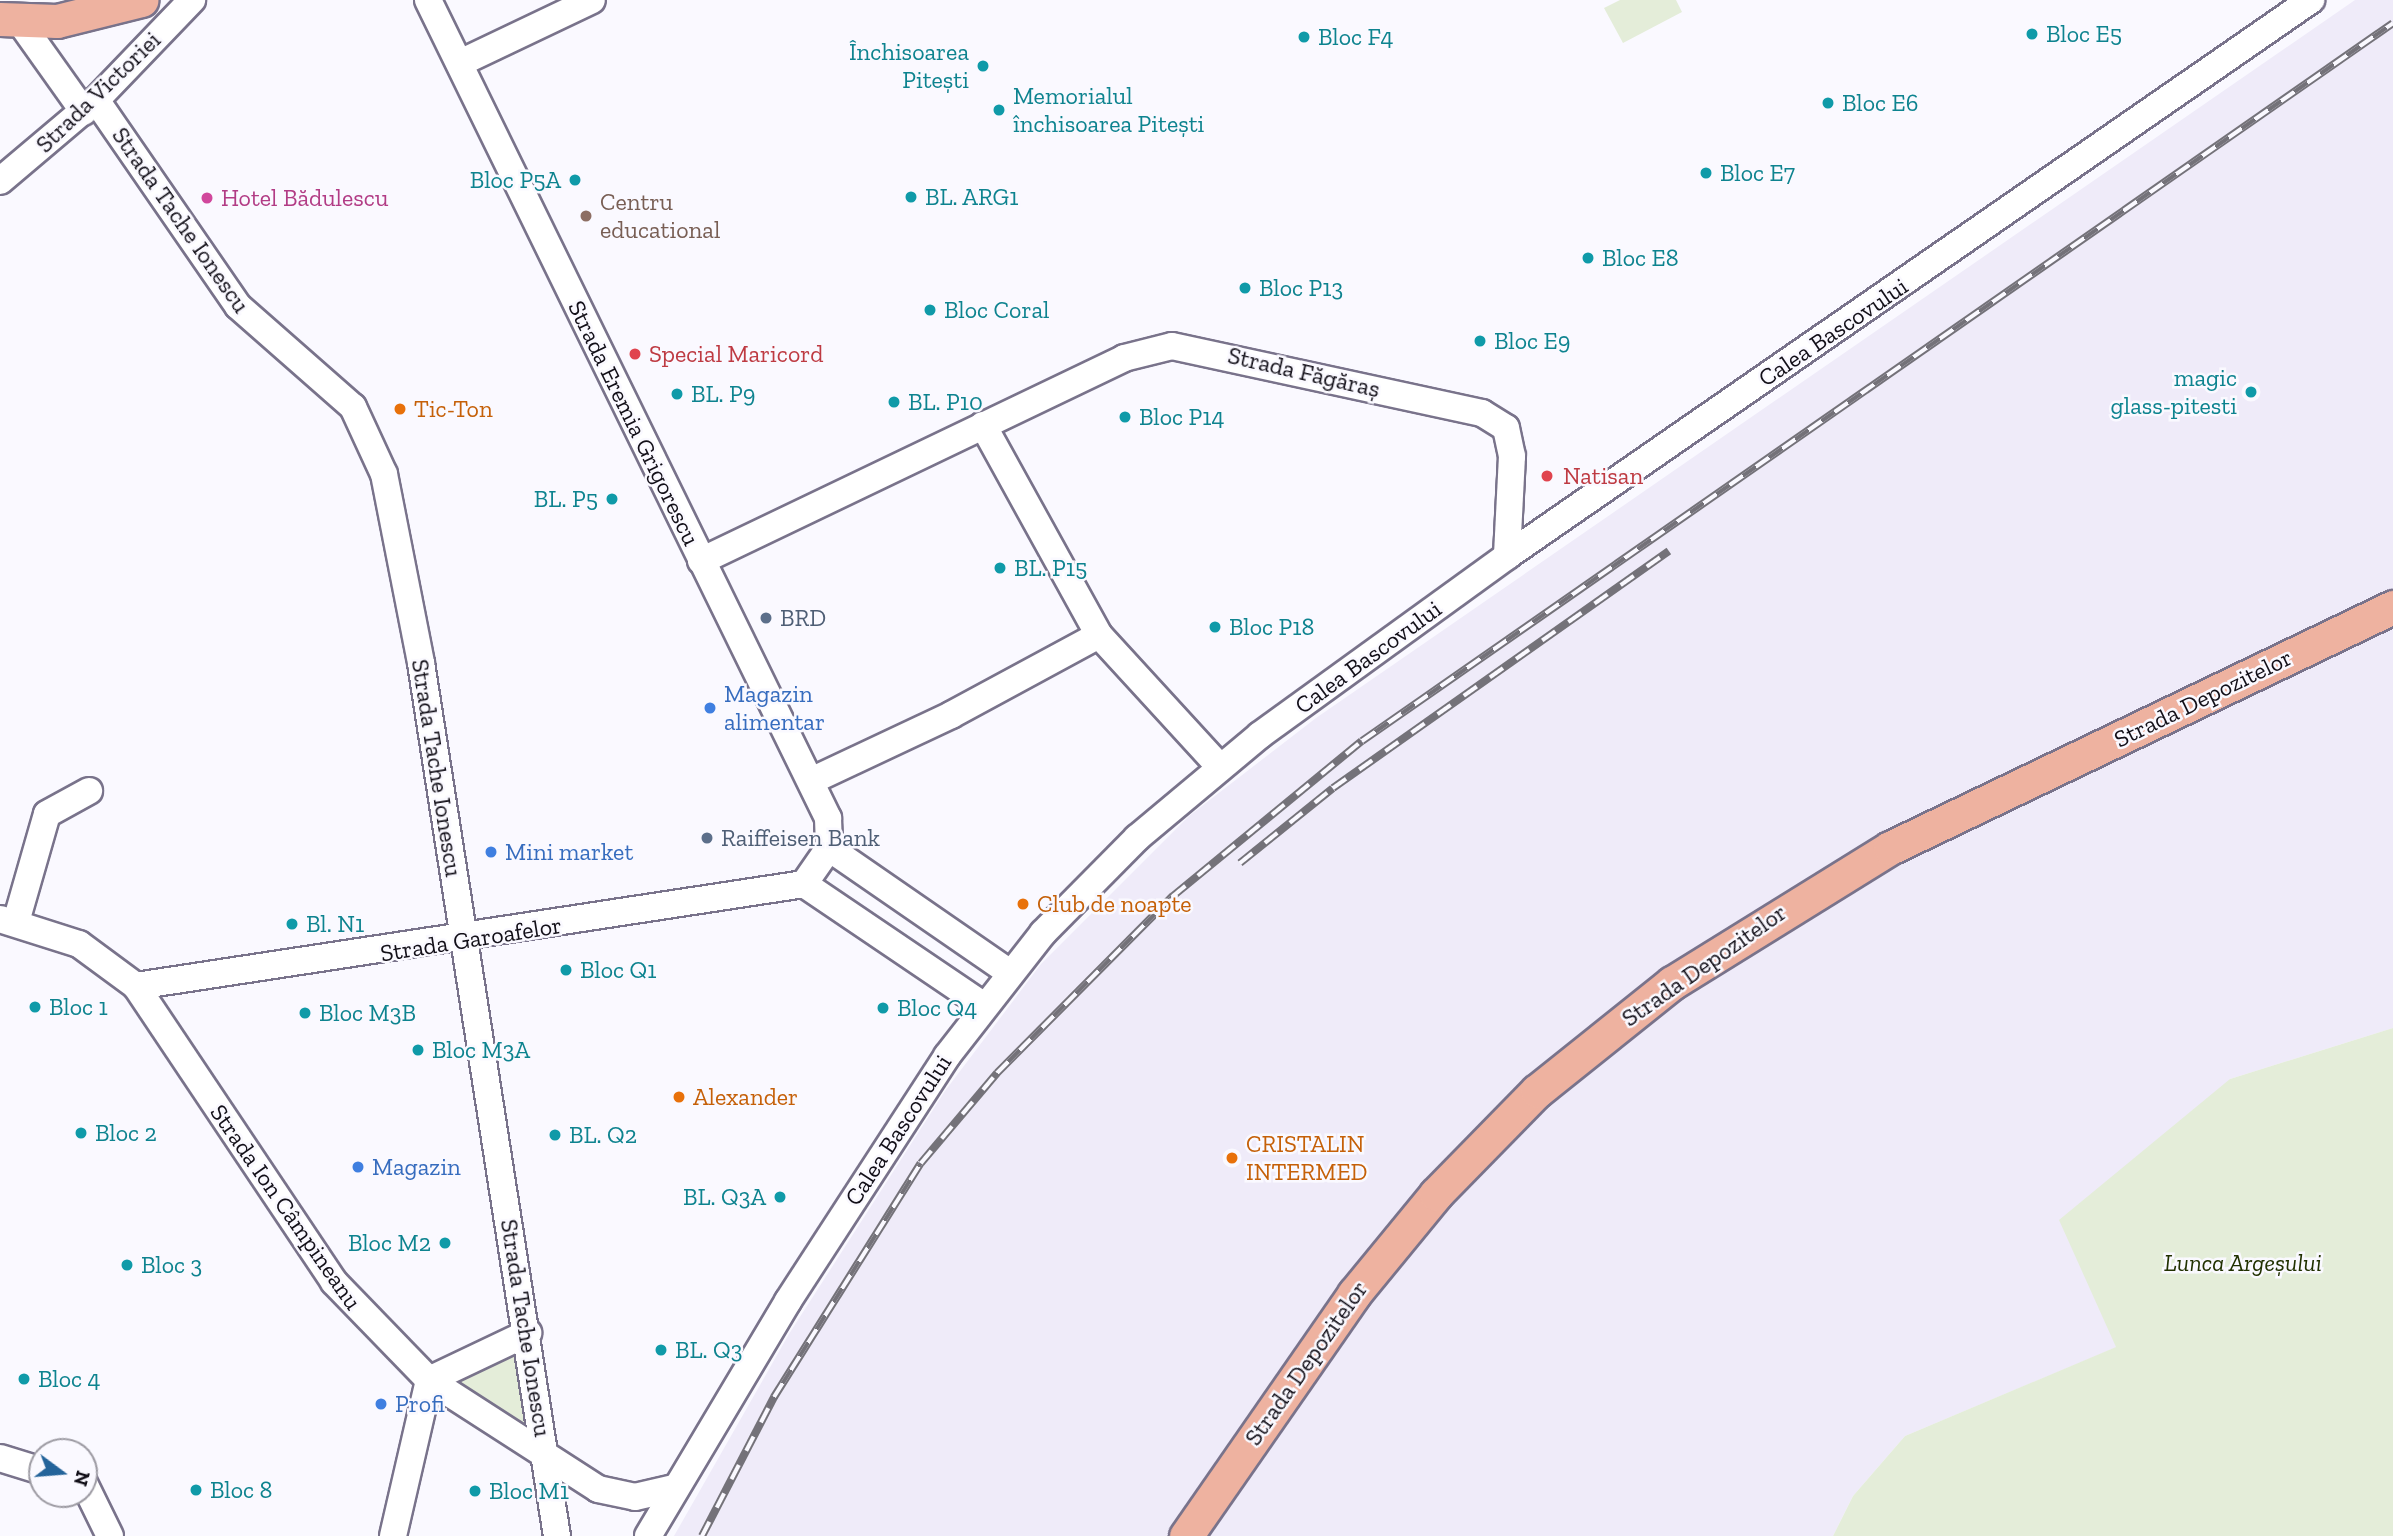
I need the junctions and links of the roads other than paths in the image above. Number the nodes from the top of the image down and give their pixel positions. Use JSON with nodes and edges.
{"nodes":[{"id":1,"x":141,"y":0,"type":"edge"},
{"id":2,"x":192,"y":0,"type":"edge"},
{"id":3,"x":428,"y":0,"type":"edge"},
{"id":4,"x":592,"y":0,"type":"edge"},
{"id":5,"x":2311,"y":0,"type":"edge"},
{"id":6,"x":10,"y":21,"type":"edge"},
{"id":7,"x":460,"y":64,"type":"junction"},
{"id":8,"x":90,"y":106,"type":"junction"},
{"id":9,"x":0,"y":181,"type":"edge"},
{"id":10,"x":983,"y":425,"type":"junction"},
{"id":11,"x":1507,"y":556,"type":"junction"},
{"id":12,"x":701,"y":561,"type":"junction"},
{"id":13,"x":2393,"y":607,"type":"edge"},
{"id":14,"x":1099,"y":635,"type":"junction"},
{"id":15,"x":1220,"y":767,"type":"junction"},
{"id":16,"x":811,"y":781,"type":"junction"},
{"id":17,"x":89,"y":791,"type":"dead end"},
{"id":18,"x":830,"y":848,"type":"junction"},
{"id":19,"x":804,"y":884,"type":"junction"},
{"id":20,"x":8,"y":920,"type":"edge"},
{"id":21,"x":464,"y":940,"type":"junction"},
{"id":22,"x":1009,"y":972,"type":"junction"},
{"id":23,"x":136,"y":986,"type":"junction"},
{"id":24,"x":984,"y":1005,"type":"junction"},
{"id":25,"x":528,"y":1333,"type":"junction"},
{"id":26,"x":429,"y":1380,"type":"junction"},
{"id":27,"x":0,"y":1458,"type":"edge"},
{"id":28,"x":546,"y":1460,"type":"junction"},
{"id":29,"x":28,"y":1467,"type":"edge"},
{"id":30,"x":674,"y":1488,"type":"junction"},
{"id":31,"x":96,"y":1508,"type":"edge"},
{"id":32,"x":110,"y":1536,"type":"edge"},
{"id":33,"x":393,"y":1536,"type":"edge"},
{"id":34,"x":557,"y":1536,"type":"edge"},
{"id":35,"x":648,"y":1536,"type":"edge"},
{"id":36,"x":1185,"y":1536,"type":"edge"}],
"edges":[{"from":1,"to":6,"type":"main road"},
{"from":2,"to":8,"type":"street","name":"Strada Victoriei"},
{"from":3,"to":7,"type":"street","name":"Strada Eremia Grigorescu"},
{"from":4,"to":7,"type":"street"},
{"from":5,"to":11,"type":"street","name":"Calea Bascovului"},
{"from":6,"to":8,"type":"street","name":"Strada Tache Ionescu"},
{"from":7,"to":12,"type":"street","name":"Strada Eremia Grigorescu"},
{"from":8,"to":9,"type":"street","name":"Strada Victoriei"},
{"from":8,"to":21,"type":"street","name":"Strada Tache Ionescu"},
{"from":10,"to":11,"type":"street","name":"Strada Făgăraș"},
{"from":10,"to":12,"type":"street","name":"Strada Făgăraș"},
{"from":10,"to":14,"type":"street"},
{"from":11,"to":15,"type":"street","name":"Calea Bascovului"},
{"from":12,"to":16,"type":"street","name":"Strada Eremia Grigorescu"},
{"from":13,"to":36,"type":"main road","name":"Strada Depozitelor"},
{"from":14,"to":15,"type":"street"},
{"from":14,"to":16,"type":"street"},
{"from":15,"to":22,"type":"street","name":"Calea Bascovului"},
{"from":16,"to":18,"type":"street","name":"Strada Eremia Grigorescu"},
{"from":17,"to":20,"type":"street"},
{"from":18,"to":19,"type":"street"},
{"from":18,"to":22,"type":"street"},
{"from":19,"to":21,"type":"street","name":"Strada Garoafelor"},
{"from":19,"to":24,"type":"street"},
{"from":20,"to":23,"type":"street","name":"Strada Ion Câmpineanu"},
{"from":21,"to":23,"type":"street","name":"Strada Garoafelor"},
{"from":21,"to":25,"type":"street","name":"Strada Tache Ionescu"},
{"from":22,"to":24,"type":"street","name":"Calea Bascovului"},
{"from":23,"to":26,"type":"street","name":"Strada Ion Câmpineanu"},
{"from":24,"to":30,"type":"street","name":"Calea Bascovului"},
{"from":25,"to":26,"type":"street"},
{"from":25,"to":28,"type":"street","name":"Strada Tache Ionescu"},
{"from":26,"to":28,"type":"street","name":"Strada Ion Câmpineanu"},
{"from":26,"to":33,"type":"street"},
{"from":27,"to":29,"type":"street"},
{"from":28,"to":30,"type":"street","name":"Strada Ion Câmpineanu"},
{"from":28,"to":34,"type":"street","name":"Strada Tache Ionescu"},
{"from":30,"to":35,"type":"street","name":"Calea Bascovului"},
{"from":31,"to":32,"type":"street"}]}
